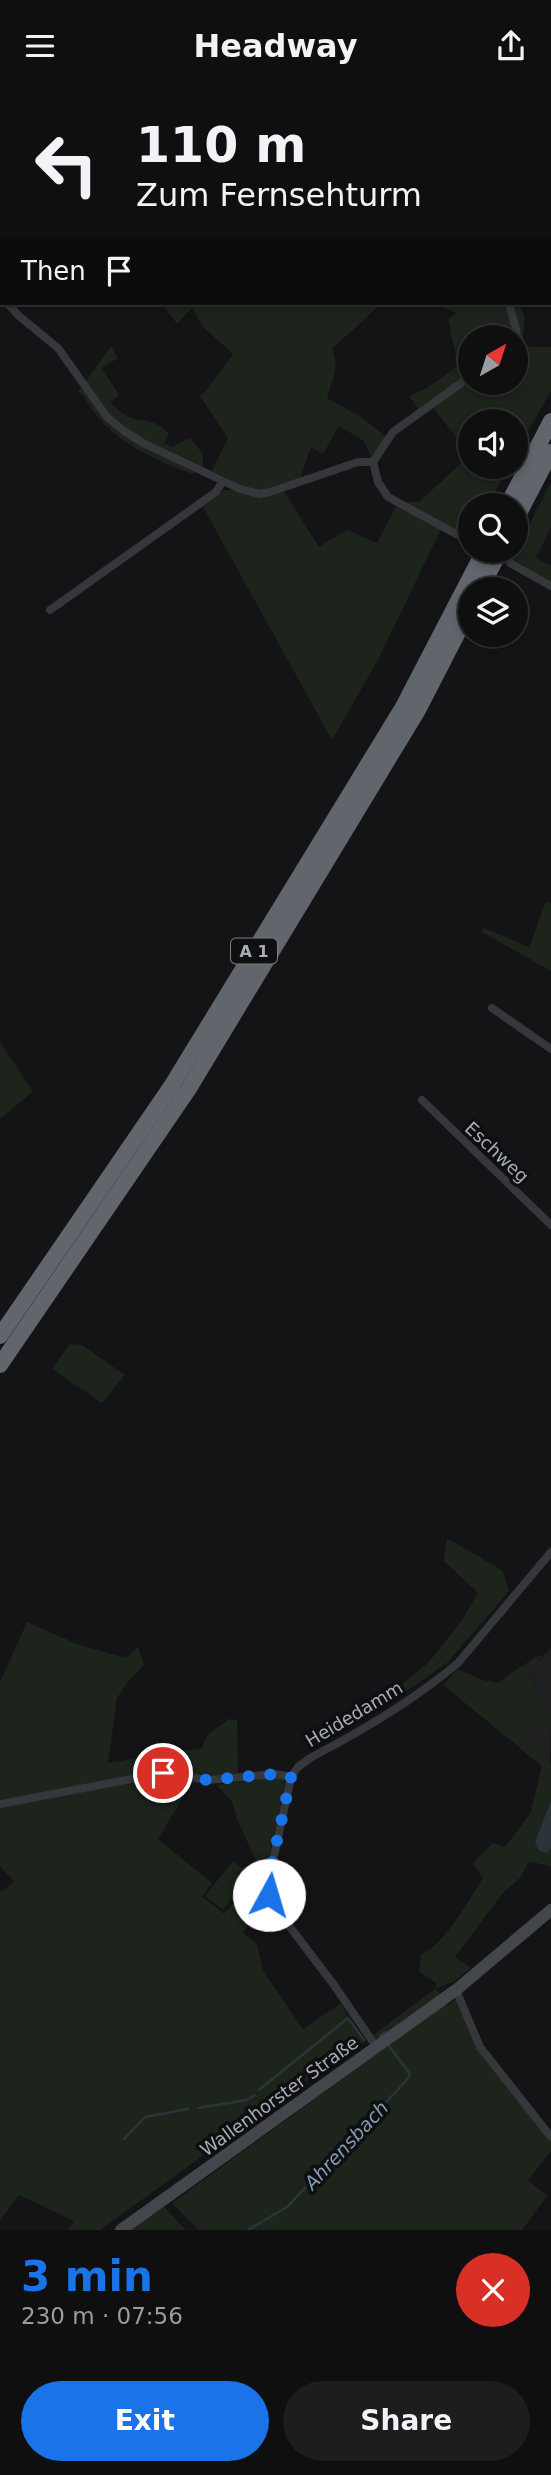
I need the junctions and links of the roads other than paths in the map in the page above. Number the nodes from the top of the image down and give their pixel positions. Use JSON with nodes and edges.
{"nodes":[{"id":1,"x":9,"y":305,"type":"edge"},
{"id":2,"x":510,"y":305,"type":"edge"},
{"id":3,"x":515,"y":325,"type":"edge"},
{"id":4,"x":458,"y":385,"type":"edge"},
{"id":5,"x":551,"y":421,"type":"edge"},
{"id":6,"x":551,"y":452,"type":"edge"},
{"id":7,"x":373,"y":462,"type":"junction"},
{"id":8,"x":223,"y":481,"type":"junction"},
{"id":9,"x":514,"y":493,"type":"edge"},
{"id":10,"x":528,"y":497,"type":"edge"},
{"id":11,"x":458,"y":535,"type":"edge"},
{"id":12,"x":478,"y":563,"type":"edge"},
{"id":13,"x":500,"y":563,"type":"edge"},
{"id":14,"x":515,"y":563,"type":"edge"},
{"id":15,"x":490,"y":577,"type":"edge"},
{"id":16,"x":551,"y":586,"type":"edge"},
{"id":17,"x":50,"y":610,"type":"dead end"},
{"id":18,"x":458,"y":632,"type":"edge"},
{"id":19,"x":492,"y":1008,"type":"dead end"},
{"id":20,"x":551,"y":1049,"type":"edge"},
{"id":21,"x":422,"y":1100,"type":"dead end"},
{"id":22,"x":551,"y":1225,"type":"edge"},
{"id":23,"x":0,"y":1336,"type":"edge"},
{"id":24,"x":0,"y":1365,"type":"edge"},
{"id":25,"x":551,"y":1552,"type":"edge"},
{"id":26,"x":291,"y":1777,"type":"junction"},
{"id":27,"x":0,"y":1804,"type":"edge"},
{"id":28,"x":551,"y":1910,"type":"edge"},
{"id":29,"x":456,"y":1990,"type":"junction"},
{"id":30,"x":374,"y":2044,"type":"junction"},
{"id":31,"x":551,"y":2137,"type":"edge"},
{"id":32,"x":121,"y":2230,"type":"edge"}],
"edges":[{"from":1,"to":8,"type":"street"},
{"from":2,"to":3,"type":"street"},
{"from":4,"to":7,"type":"street"},
{"from":5,"to":9,"type":"highway"},
{"from":6,"to":10,"type":"highway"},
{"from":7,"to":8,"type":"street"},
{"from":7,"to":11,"type":"street"},
{"from":8,"to":17,"type":"street"},
{"from":12,"to":23,"type":"highway","number":"A 1"},
{"from":13,"to":15,"type":"highway"},
{"from":14,"to":16,"type":"street"},
{"from":18,"to":24,"type":"highway","number":"A 1"},
{"from":19,"to":20,"type":"street"},
{"from":21,"to":22,"type":"street","name":"Eschweg"},
{"from":25,"to":26,"type":"street","name":"Heidedamm"},
{"from":26,"to":27,"type":"street"},
{"from":26,"to":30,"type":"street"},
{"from":28,"to":29,"type":"main road","name":"Wallenhorster Straße"},
{"from":29,"to":30,"type":"main road","name":"Wallenhorster Straße"},
{"from":29,"to":31,"type":"street"},
{"from":30,"to":32,"type":"main road","name":"Wallenhorster Straße"}]}
